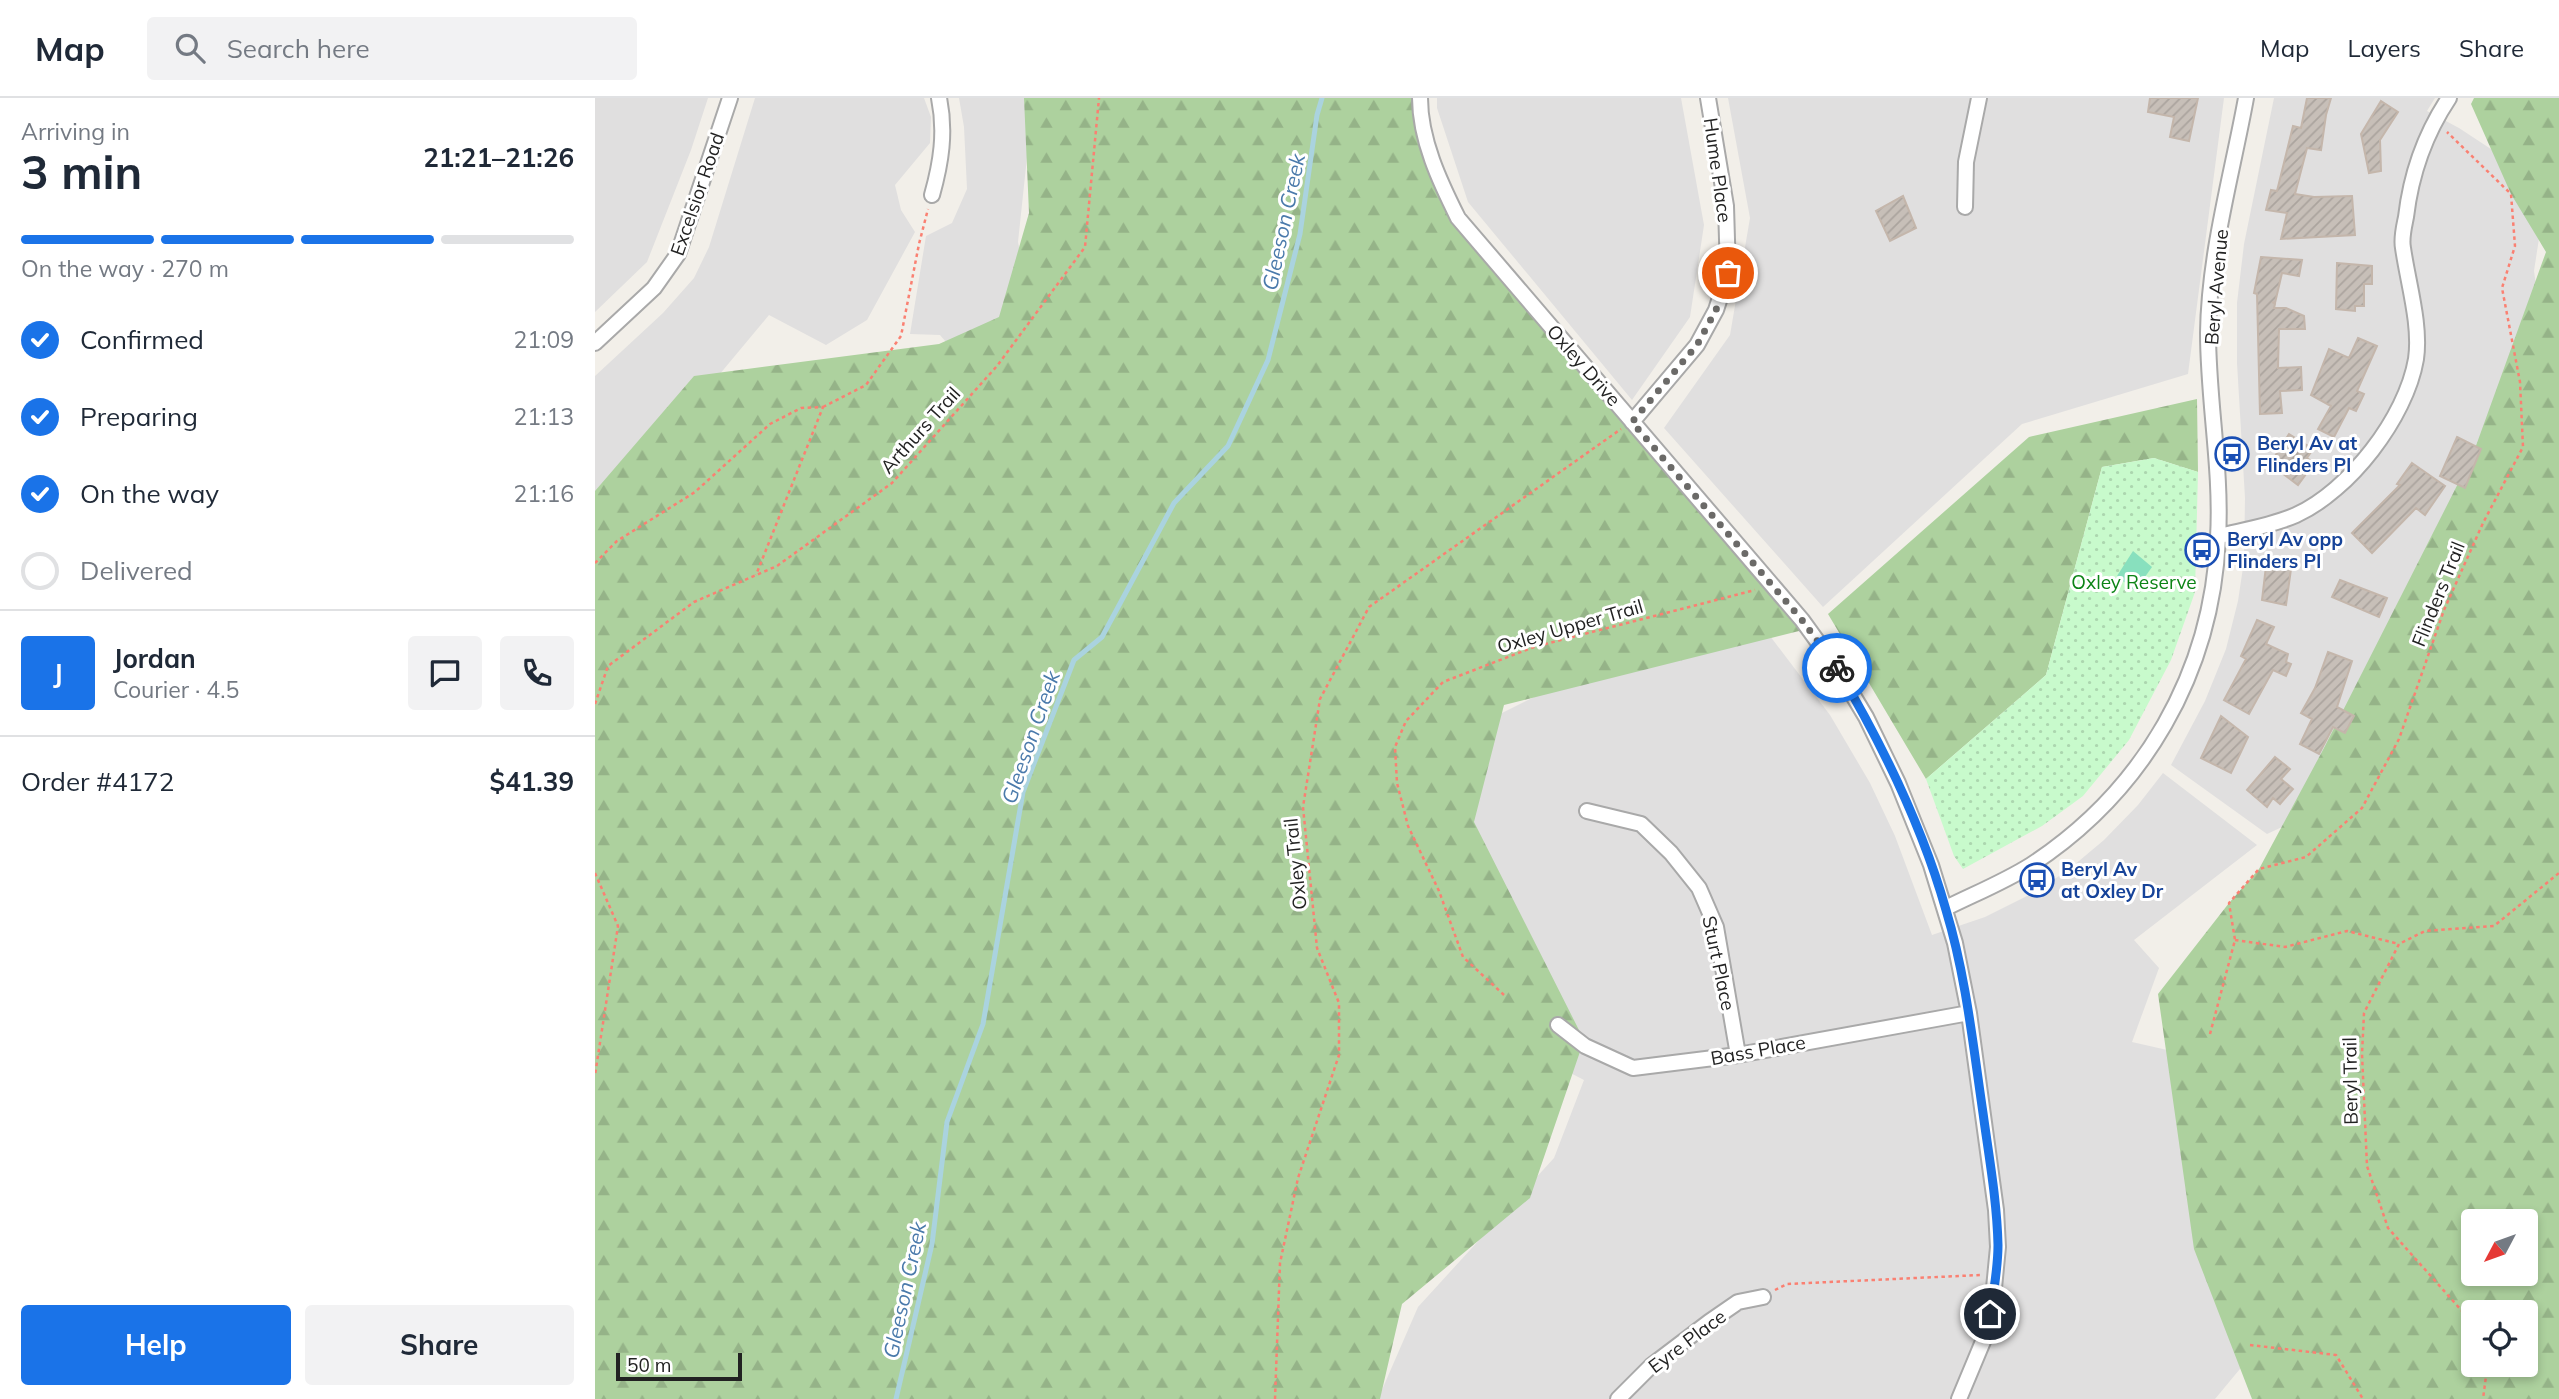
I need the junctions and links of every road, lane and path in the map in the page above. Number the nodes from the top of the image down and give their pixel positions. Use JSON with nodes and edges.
{"nodes":[{"id":1,"x":730,"y":98,"type":"edge"},
{"id":2,"x":939,"y":98,"type":"edge"},
{"id":3,"x":1099,"y":98,"type":"edge"},
{"id":4,"x":1420,"y":98,"type":"edge"},
{"id":5,"x":1708,"y":98,"type":"edge"},
{"id":6,"x":1979,"y":98,"type":"edge"},
{"id":7,"x":2246,"y":98,"type":"edge"},
{"id":8,"x":2449,"y":98,"type":"edge"},
{"id":9,"x":2434,"y":120,"type":"junction"},
{"id":10,"x":932,"y":195,"type":"joint"},
{"id":11,"x":1965,"y":207,"type":"dead end"},
{"id":12,"x":595,"y":343,"type":"edge"},
{"id":13,"x":823,"y":407,"type":"junction"},
{"id":14,"x":1632,"y":422,"type":"junction"},
{"id":15,"x":2218,"y":536,"type":"junction"},
{"id":16,"x":595,"y":563,"type":"edge"},
{"id":17,"x":756,"y":575,"type":"junction"},
{"id":18,"x":1772,"y":585,"type":"junction"},
{"id":19,"x":595,"y":704,"type":"edge"},
{"id":20,"x":1587,"y":811,"type":"dead end"},
{"id":21,"x":595,"y":873,"type":"edge"},
{"id":22,"x":2559,"y":873,"type":"edge"},
{"id":23,"x":1946,"y":908,"type":"junction"},
{"id":24,"x":2235,"y":940,"type":"junction"},
{"id":25,"x":2399,"y":944,"type":"junction"},
{"id":26,"x":1504,"y":995,"type":"dead end"},
{"id":27,"x":1969,"y":1013,"type":"junction"},
{"id":28,"x":1558,"y":1025,"type":"dead end"},
{"id":29,"x":2210,"y":1034,"type":"dead end"},
{"id":30,"x":1738,"y":1055,"type":"junction"},
{"id":31,"x":595,"y":1074,"type":"edge"},
{"id":32,"x":1996,"y":1275,"type":"junction"},
{"id":33,"x":1763,"y":1297,"type":"joint"},
{"id":34,"x":2461,"y":1310,"type":"edge"},
{"id":35,"x":2250,"y":1345,"type":"dead end"},
{"id":36,"x":2486,"y":1377,"type":"edge"},
{"id":37,"x":1275,"y":1399,"type":"edge"},
{"id":38,"x":1618,"y":1399,"type":"edge"},
{"id":39,"x":1958,"y":1399,"type":"edge"},
{"id":40,"x":2363,"y":1399,"type":"edge"},
{"id":41,"x":2483,"y":1399,"type":"edge"}],
"edges":[{"from":1,"to":12,"type":"street","name":"Excelsior Road"},
{"from":2,"to":10,"type":"street"},
{"from":3,"to":17,"type":"path","name":"Arthurs Trail"},
{"from":4,"to":14,"type":"street","name":"Oxley Drive"},
{"from":5,"to":14,"type":"street","name":"Hume Place"},
{"from":6,"to":11,"type":"street"},
{"from":7,"to":15,"type":"street","name":"Beryl Avenue"},
{"from":8,"to":9,"type":"street"},
{"from":9,"to":15,"type":"street"},
{"from":9,"to":24,"type":"path","name":"Flinders Trail"},
{"from":10,"to":13,"type":"path"},
{"from":13,"to":16,"type":"path"},
{"from":13,"to":17,"type":"path"},
{"from":14,"to":18,"type":"street","name":"Oxley Drive"},
{"from":14,"to":37,"type":"path","name":"Oxley Trail"},
{"from":15,"to":23,"type":"street","name":"Beryl Avenue"},
{"from":17,"to":19,"type":"path","name":"Arthurs Trail"},
{"from":18,"to":23,"type":"street","name":"Oxley Drive"},
{"from":18,"to":26,"type":"path","name":"Oxley Upper Trail"},
{"from":20,"to":30,"type":"street","name":"Sturt Place"},
{"from":21,"to":31,"type":"path"},
{"from":22,"to":25,"type":"path"},
{"from":23,"to":27,"type":"street","name":"Oxley Drive"},
{"from":24,"to":25,"type":"path"},
{"from":24,"to":29,"type":"path","name":"Flinders Trail"},
{"from":25,"to":34,"type":"path","name":"Beryl Trail"},
{"from":27,"to":30,"type":"street","name":"Bass Place"},
{"from":27,"to":32,"type":"street","name":"Oxley Drive"},
{"from":28,"to":30,"type":"street","name":"Bass Place"},
{"from":32,"to":33,"type":"path"},
{"from":32,"to":39,"type":"street","name":"Oxley Drive"},
{"from":33,"to":38,"type":"street","name":"Eyre Place"},
{"from":35,"to":40,"type":"path"},
{"from":36,"to":41,"type":"path"}]}
